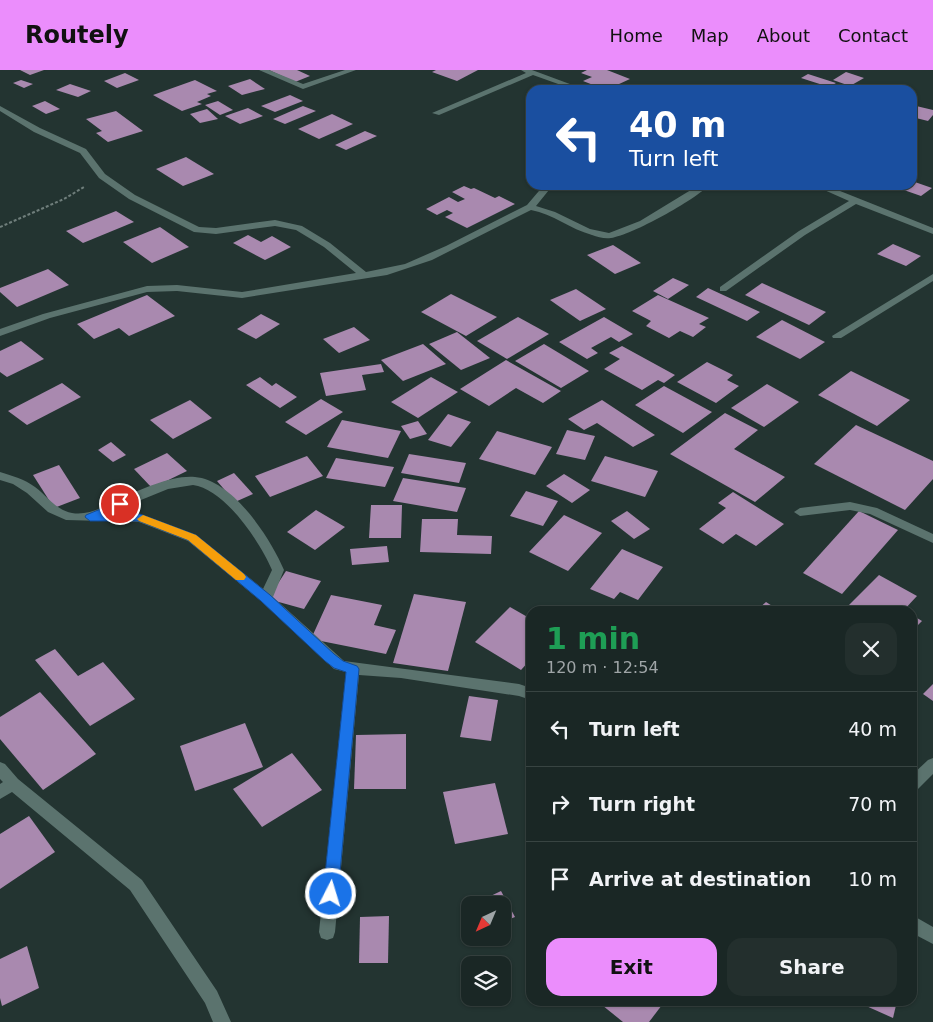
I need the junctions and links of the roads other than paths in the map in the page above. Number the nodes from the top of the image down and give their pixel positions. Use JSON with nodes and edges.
{"nodes":[{"id":1,"x":263,"y":70,"type":"edge"},
{"id":2,"x":352,"y":70,"type":"edge"},
{"id":3,"x":528,"y":71,"type":"edge"},
{"id":4,"x":568,"y":85,"type":"edge"},
{"id":5,"x":0,"y":108,"type":"edge"},
{"id":6,"x":436,"y":113,"type":"dead end"},
{"id":7,"x":545,"y":190,"type":"edge"},
{"id":8,"x":697,"y":190,"type":"edge"},
{"id":9,"x":829,"y":190,"type":"edge"},
{"id":10,"x":854,"y":201,"type":"junction"},
{"id":11,"x":530,"y":207,"type":"junction"},
{"id":12,"x":933,"y":231,"type":"edge"},
{"id":13,"x":364,"y":275,"type":"junction"},
{"id":14,"x":933,"y":277,"type":"edge"},
{"id":15,"x":723,"y":289,"type":"dead end"},
{"id":16,"x":0,"y":332,"type":"edge"},
{"id":17,"x":837,"y":336,"type":"dead end"},
{"id":18,"x":0,"y":476,"type":"edge"},
{"id":19,"x":800,"y":512,"type":"dead end"},
{"id":20,"x":90,"y":517,"type":"junction"},
{"id":21,"x":933,"y":539,"type":"edge"},
{"id":22,"x":266,"y":598,"type":"junction"},
{"id":23,"x":353,"y":669,"type":"junction"},
{"id":24,"x":526,"y":692,"type":"edge"},
{"id":25,"x":933,"y":764,"type":"edge"},
{"id":26,"x":0,"y":768,"type":"edge"},
{"id":27,"x":917,"y":780,"type":"edge"},
{"id":28,"x":7,"y":788,"type":"edge"},
{"id":29,"x":917,"y":926,"type":"edge"},
{"id":30,"x":327,"y":932,"type":"dead end"},
{"id":31,"x":933,"y":936,"type":"edge"},
{"id":32,"x":222,"y":1022,"type":"edge"}],
"edges":[{"from":1,"to":2,"type":"street"},
{"from":3,"to":4,"type":"street"},
{"from":3,"to":6,"type":"street"},
{"from":5,"to":13,"type":"street"},
{"from":7,"to":11,"type":"street"},
{"from":8,"to":11,"type":"street"},
{"from":9,"to":10,"type":"street"},
{"from":10,"to":12,"type":"street"},
{"from":10,"to":15,"type":"street"},
{"from":11,"to":13,"type":"street"},
{"from":13,"to":16,"type":"street"},
{"from":14,"to":17,"type":"street"},
{"from":18,"to":20,"type":"street"},
{"from":19,"to":21,"type":"street"},
{"from":20,"to":22,"type":"street"},
{"from":20,"to":22,"type":"street"},
{"from":22,"to":23,"type":"street"},
{"from":23,"to":24,"type":"street"},
{"from":23,"to":30,"type":"street"},
{"from":25,"to":27,"type":"street"},
{"from":26,"to":28,"type":"street"},
{"from":28,"to":32,"type":"street"},
{"from":29,"to":31,"type":"street"}]}
